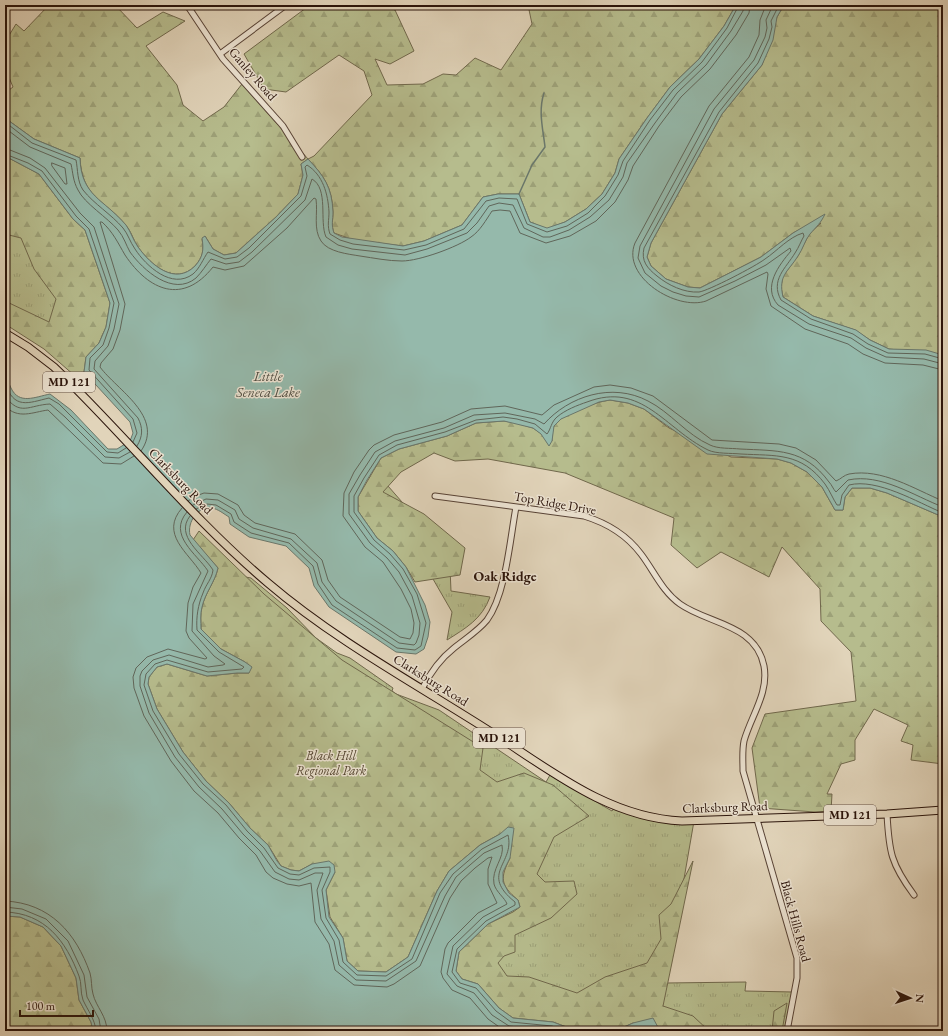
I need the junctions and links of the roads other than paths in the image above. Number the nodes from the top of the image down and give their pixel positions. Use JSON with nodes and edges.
{"nodes":[{"id":1,"x":187,"y":5,"type":"edge"},
{"id":2,"x":286,"y":5,"type":"edge"},
{"id":3,"x":220,"y":54,"type":"junction"},
{"id":4,"x":302,"y":157,"type":"dead end"},
{"id":5,"x":5,"y":333,"type":"edge"},
{"id":6,"x":435,"y":496,"type":"dead end"},
{"id":7,"x":516,"y":507,"type":"junction"},
{"id":8,"x":422,"y":689,"type":"junction"},
{"id":9,"x":943,"y":810,"type":"edge"},
{"id":10,"x":887,"y":814,"type":"junction"},
{"id":11,"x":756,"y":818,"type":"junction"},
{"id":12,"x":914,"y":895,"type":"dead end"},
{"id":13,"x":787,"y":1031,"type":"edge"}],
"edges":[{"from":1,"to":3,"type":"street","name":"Ganley Road"},
{"from":2,"to":3,"type":"street"},
{"from":3,"to":4,"type":"street","name":"Ganley Road"},
{"from":5,"to":8,"type":"main road","name":"Clarksburg Road","number":"MD 121"},
{"from":6,"to":7,"type":"street","name":"Top Ridge Drive"},
{"from":7,"to":8,"type":"street"},
{"from":7,"to":11,"type":"street","name":"Top Ridge Drive"},
{"from":8,"to":11,"type":"main road","name":"Clarksburg Road","number":"MD 121"},
{"from":9,"to":10,"type":"main road","name":"Clarksburg Road","number":"MD 121"},
{"from":10,"to":11,"type":"main road","name":"Clarksburg Road","number":"MD 121"},
{"from":10,"to":12,"type":"street"},
{"from":11,"to":13,"type":"street","name":"Black Hills Road"}]}
